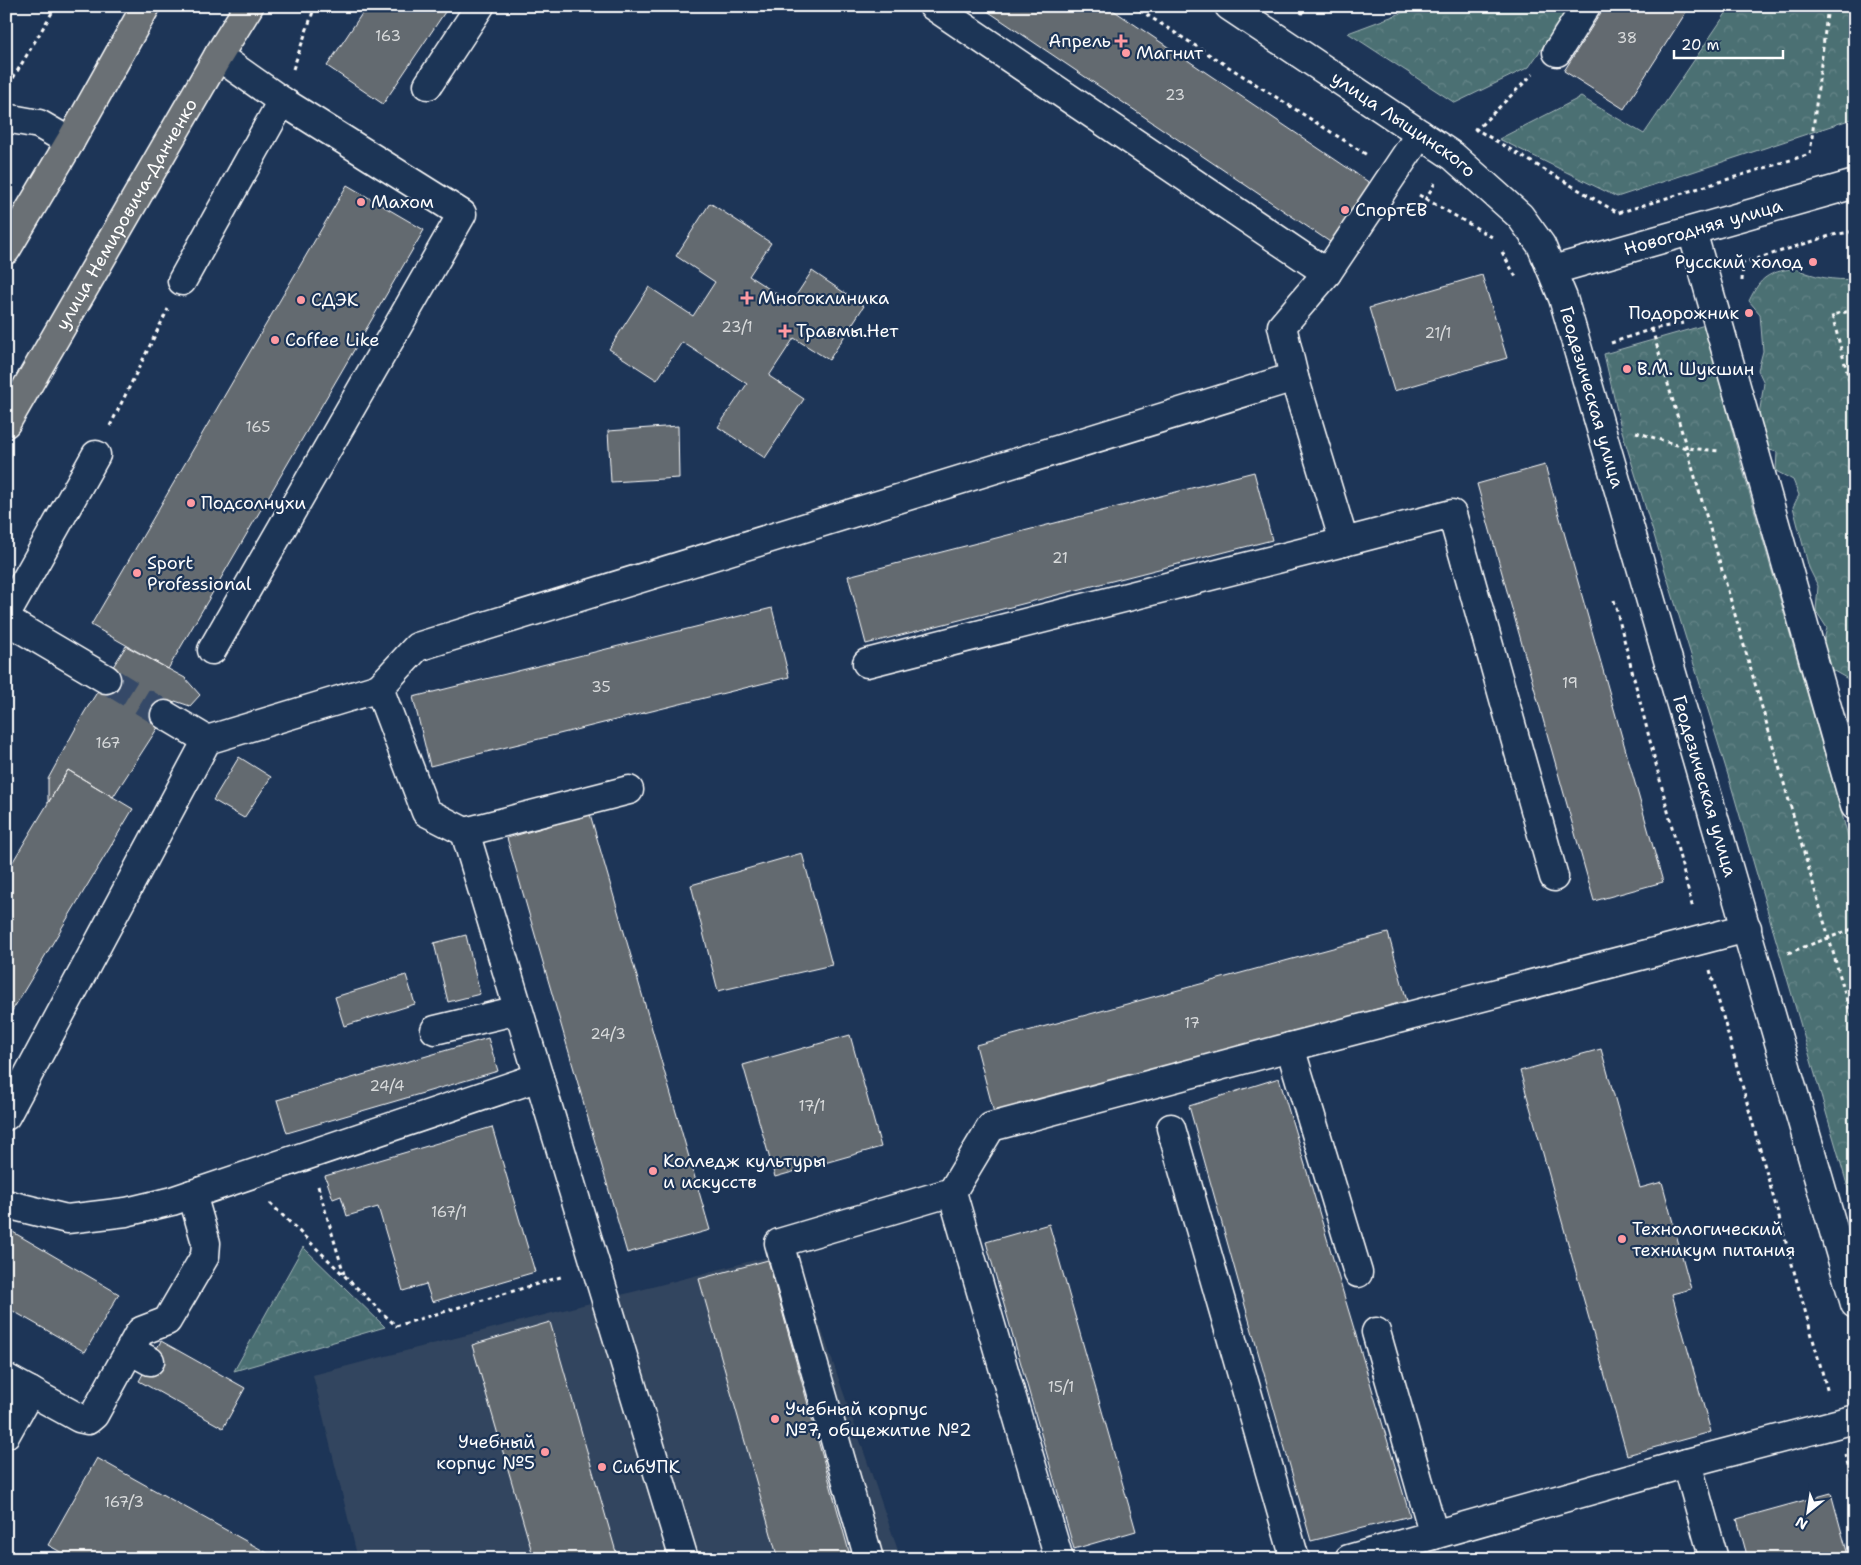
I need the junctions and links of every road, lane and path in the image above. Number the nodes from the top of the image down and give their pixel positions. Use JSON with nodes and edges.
{"nodes":[{"id":1,"x":56,"y":6,"type":"edge"},
{"id":2,"x":146,"y":6,"type":"edge"},
{"id":3,"x":249,"y":6,"type":"edge"},
{"id":4,"x":315,"y":6,"type":"edge"},
{"id":5,"x":480,"y":6,"type":"edge"},
{"id":6,"x":933,"y":6,"type":"edge"},
{"id":7,"x":1133,"y":6,"type":"edge"},
{"id":8,"x":1229,"y":6,"type":"edge"},
{"id":9,"x":1306,"y":6,"type":"edge"},
{"id":10,"x":1586,"y":6,"type":"edge"},
{"id":11,"x":1828,"y":6,"type":"edge"},
{"id":12,"x":1296,"y":10,"type":"dead end"},
{"id":13,"x":1301,"y":14,"type":"junction"},
{"id":14,"x":1310,"y":19,"type":"dead end"},
{"id":15,"x":1557,"y":52,"type":"joint"},
{"id":16,"x":218,"y":56,"type":"junction"},
{"id":17,"x":428,"y":85,"type":"dead end"},
{"id":18,"x":6,"y":90,"type":"edge"},
{"id":19,"x":282,"y":101,"type":"junction"},
{"id":20,"x":6,"y":118,"type":"edge"},
{"id":21,"x":1468,"y":124,"type":"dead end"},
{"id":22,"x":1476,"y":130,"type":"junction"},
{"id":23,"x":1420,"y":134,"type":"junction"},
{"id":24,"x":70,"y":142,"type":"junction"},
{"id":25,"x":1393,"y":172,"type":"junction"},
{"id":26,"x":1855,"y":184,"type":"edge"},
{"id":27,"x":1692,"y":231,"type":"junction"},
{"id":28,"x":1855,"y":231,"type":"edge"},
{"id":29,"x":1833,"y":235,"type":"dead end"},
{"id":30,"x":1496,"y":240,"type":"dead end"},
{"id":31,"x":1500,"y":248,"type":"dead end"},
{"id":32,"x":6,"y":250,"type":"edge"},
{"id":33,"x":1553,"y":270,"type":"junction"},
{"id":34,"x":1327,"y":273,"type":"junction"},
{"id":35,"x":182,"y":281,"type":"joint"},
{"id":36,"x":1518,"y":281,"type":"dead end"},
{"id":37,"x":1855,"y":310,"type":"edge"},
{"id":38,"x":1718,"y":317,"type":"junction"},
{"id":39,"x":1652,"y":329,"type":"junction"},
{"id":40,"x":1579,"y":354,"type":"junction"},
{"id":41,"x":1294,"y":377,"type":"junction"},
{"id":42,"x":1855,"y":402,"type":"edge"},
{"id":43,"x":6,"y":423,"type":"edge"},
{"id":44,"x":1600,"y":430,"type":"junction"},
{"id":45,"x":1686,"y":448,"type":"junction"},
{"id":46,"x":1754,"y":448,"type":"junction"},
{"id":47,"x":96,"y":455,"type":"joint"},
{"id":48,"x":1344,"y":542,"type":"junction"},
{"id":49,"x":6,"y":615,"type":"edge"},
{"id":50,"x":6,"y":620,"type":"edge"},
{"id":51,"x":212,"y":650,"type":"dead end"},
{"id":52,"x":867,"y":663,"type":"dead end"},
{"id":53,"x":106,"y":680,"type":"tunnel mouth"},
{"id":54,"x":380,"y":688,"type":"junction"},
{"id":55,"x":165,"y":715,"type":"tunnel mouth"},
{"id":56,"x":207,"y":740,"type":"junction"},
{"id":57,"x":1848,"y":756,"type":"edge"},
{"id":58,"x":629,"y":790,"type":"dead end"},
{"id":59,"x":1855,"y":806,"type":"edge"},
{"id":60,"x":465,"y":832,"type":"junction"},
{"id":61,"x":1554,"y":877,"type":"dead end"},
{"id":62,"x":1747,"y":928,"type":"junction"},
{"id":63,"x":1855,"y":928,"type":"edge"},
{"id":64,"x":1828,"y":936,"type":"junction"},
{"id":65,"x":1758,"y":966,"type":"junction"},
{"id":66,"x":518,"y":1010,"type":"junction"},
{"id":67,"x":1855,"y":1028,"type":"edge"},
{"id":68,"x":435,"y":1030,"type":"dead end"},
{"id":69,"x":1290,"y":1047,"type":"junction"},
{"id":70,"x":539,"y":1077,"type":"junction"},
{"id":71,"x":6,"y":1116,"type":"edge"},
{"id":72,"x":1171,"y":1128,"type":"dead end"},
{"id":73,"x":316,"y":1182,"type":"dead end"},
{"id":74,"x":952,"y":1192,"type":"junction"},
{"id":75,"x":192,"y":1194,"type":"junction"},
{"id":76,"x":264,"y":1197,"type":"dead end"},
{"id":77,"x":6,"y":1204,"type":"edge"},
{"id":78,"x":1358,"y":1273,"type":"dead end"},
{"id":79,"x":344,"y":1274,"type":"junction"},
{"id":80,"x":570,"y":1275,"type":"dead end"},
{"id":81,"x":1855,"y":1304,"type":"edge"},
{"id":82,"x":1376,"y":1332,"type":"dead end"},
{"id":83,"x":6,"y":1378,"type":"edge"},
{"id":84,"x":30,"y":1391,"type":"junction"},
{"id":85,"x":1855,"y":1419,"type":"edge"},
{"id":86,"x":6,"y":1434,"type":"edge"},
{"id":87,"x":1687,"y":1463,"type":"junction"},
{"id":88,"x":1434,"y":1535,"type":"junction"},
{"id":89,"x":684,"y":1559,"type":"edge"},
{"id":90,"x":869,"y":1559,"type":"edge"},
{"id":91,"x":1058,"y":1559,"type":"edge"},
{"id":92,"x":1295,"y":1559,"type":"edge"},
{"id":93,"x":1349,"y":1559,"type":"edge"},
{"id":94,"x":1714,"y":1559,"type":"edge"}],
"edges":[{"from":1,"to":18,"type":"path"},
{"from":2,"to":24,"type":"main road"},
{"from":3,"to":16,"type":"main road","name":"улица Немировича-Данченко"},
{"from":4,"to":19,"type":"path"},
{"from":5,"to":17,"type":"street"},
{"from":6,"to":34,"type":"street"},
{"from":7,"to":25,"type":"path"},
{"from":8,"to":23,"type":"street","name":"улица Лыщинского"},
{"from":9,"to":13,"type":"path"},
{"from":10,"to":15,"type":"street"},
{"from":11,"to":22,"type":"path"},
{"from":12,"to":13,"type":"path"},
{"from":13,"to":14,"type":"path"},
{"from":15,"to":22,"type":"path"},
{"from":16,"to":19,"type":"street"},
{"from":16,"to":43,"type":"main road","name":"улица Немировича-Данченко"},
{"from":19,"to":35,"type":"street"},
{"from":19,"to":51,"type":"street"},
{"from":20,"to":24,"type":"street"},
{"from":21,"to":22,"type":"path"},
{"from":23,"to":25,"type":"street"},
{"from":23,"to":33,"type":"street","name":"улица Лыщинского"},
{"from":24,"to":32,"type":"main road"},
{"from":25,"to":30,"type":"path"},
{"from":25,"to":34,"type":"street"},
{"from":26,"to":27,"type":"street","name":"Новогодняя улица"},
{"from":27,"to":33,"type":"street","name":"Новогодняя улица"},
{"from":27,"to":38,"type":"street"},
{"from":28,"to":29,"type":"path"},
{"from":31,"to":36,"type":"path"},
{"from":33,"to":40,"type":"street","name":"Геодезическая улица"},
{"from":34,"to":41,"type":"street"},
{"from":35,"to":47,"type":"path"},
{"from":37,"to":42,"type":"path"},
{"from":38,"to":39,"type":"path"},
{"from":38,"to":46,"type":"street"},
{"from":39,"to":40,"type":"path"},
{"from":39,"to":45,"type":"path"},
{"from":40,"to":44,"type":"street","name":"Геодезическая улица"},
{"from":41,"to":48,"type":"street"},
{"from":41,"to":54,"type":"street"},
{"from":44,"to":45,"type":"path"},
{"from":44,"to":62,"type":"street","name":"Геодезическая улица"},
{"from":45,"to":46,"type":"path"},
{"from":45,"to":64,"type":"path"},
{"from":46,"to":57,"type":"street"},
{"from":47,"to":49,"type":"street"},
{"from":48,"to":52,"type":"street"},
{"from":48,"to":61,"type":"street"},
{"from":50,"to":53,"type":"street"},
{"from":54,"to":56,"type":"street"},
{"from":54,"to":60,"type":"street"},
{"from":55,"to":56,"type":"street"},
{"from":56,"to":71,"type":"street"},
{"from":57,"to":59,"type":"street"},
{"from":58,"to":60,"type":"street"},
{"from":60,"to":66,"type":"street"},
{"from":62,"to":65,"type":"street","name":"Геодезическая улица"},
{"from":62,"to":69,"type":"street"},
{"from":63,"to":64,"type":"path"},
{"from":64,"to":65,"type":"path"},
{"from":64,"to":67,"type":"path"},
{"from":65,"to":81,"type":"street","name":"Геодезическая улица"},
{"from":66,"to":68,"type":"street"},
{"from":66,"to":70,"type":"street"},
{"from":69,"to":74,"type":"street"},
{"from":69,"to":78,"type":"street"},
{"from":70,"to":75,"type":"street"},
{"from":70,"to":89,"type":"street"},
{"from":72,"to":92,"type":"street"},
{"from":73,"to":79,"type":"path"},
{"from":74,"to":90,"type":"street"},
{"from":74,"to":91,"type":"street"},
{"from":75,"to":77,"type":"street"},
{"from":75,"to":84,"type":"street"},
{"from":76,"to":79,"type":"path"},
{"from":79,"to":80,"type":"path"},
{"from":82,"to":88,"type":"street"},
{"from":83,"to":84,"type":"street"},
{"from":84,"to":86,"type":"street"},
{"from":85,"to":87,"type":"street"},
{"from":87,"to":88,"type":"street"},
{"from":87,"to":94,"type":"street"},
{"from":88,"to":93,"type":"street"}]}
